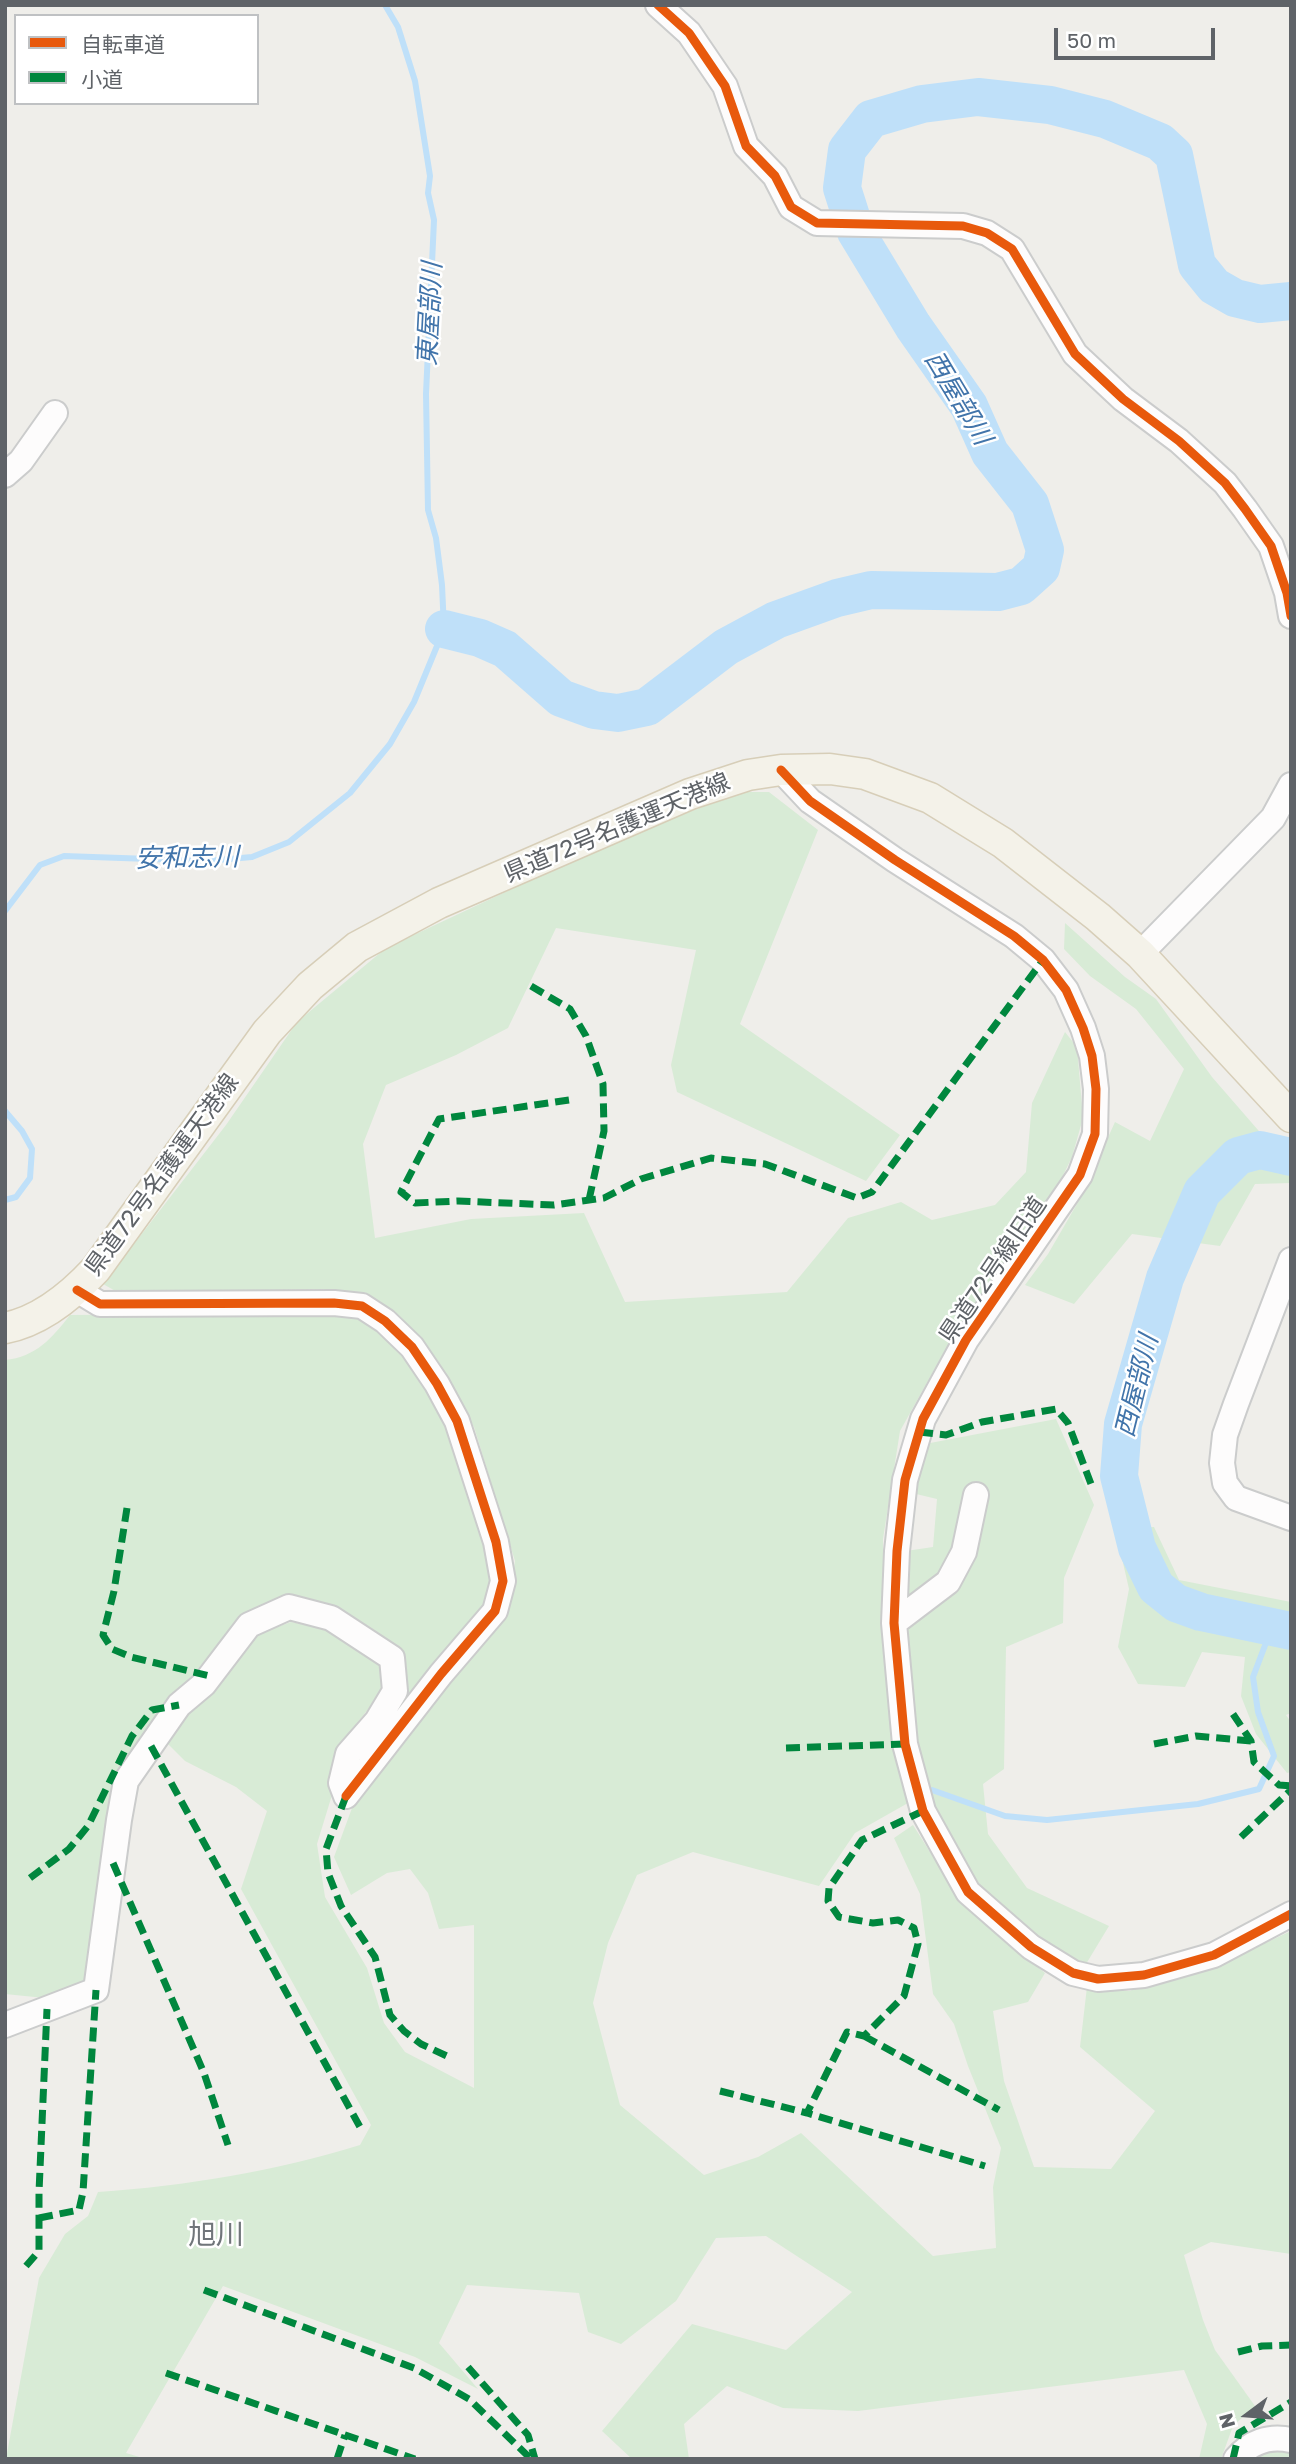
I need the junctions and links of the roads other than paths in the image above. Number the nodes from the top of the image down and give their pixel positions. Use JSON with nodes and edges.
{"nodes":[{"id":1,"x":658,"y":5,"type":"edge"},
{"id":2,"x":55,"y":413,"type":"dead end"},
{"id":3,"x":5,"y":475,"type":"edge"},
{"id":4,"x":1291,"y":616,"type":"edge"},
{"id":5,"x":781,"y":770,"type":"junction"},
{"id":6,"x":1291,"y":785,"type":"edge"},
{"id":7,"x":1140,"y":954,"type":"junction"},
{"id":8,"x":1291,"y":1117,"type":"edge"},
{"id":9,"x":1291,"y":1260,"type":"edge"},
{"id":10,"x":1286,"y":1288,"type":"edge"},
{"id":11,"x":77,"y":1290,"type":"junction"},
{"id":12,"x":5,"y":1328,"type":"edge"},
{"id":13,"x":976,"y":1495,"type":"dead end"},
{"id":14,"x":1291,"y":1518,"type":"edge"},
{"id":15,"x":894,"y":1623,"type":"junction"},
{"id":16,"x":1291,"y":1914,"type":"edge"},
{"id":17,"x":5,"y":2025,"type":"edge"},
{"id":18,"x":1291,"y":2440,"type":"edge"},
{"id":19,"x":1236,"y":2459,"type":"edge"}],
"edges":[{"from":1,"to":4,"type":"street"},
{"from":2,"to":3,"type":"street"},
{"from":5,"to":7,"type":"main road","name":"県道72号名護運天港線"},
{"from":5,"to":11,"type":"main road","name":"県道72号名護運天港線"},
{"from":5,"to":15,"type":"street","name":"県道72号線旧道"},
{"from":6,"to":7,"type":"street"},
{"from":7,"to":8,"type":"main road","name":"県道72号名護運天港線"},
{"from":9,"to":10,"type":"street"},
{"from":10,"to":14,"type":"street"},
{"from":11,"to":12,"type":"main road","name":"県道72号名護運天港線"},
{"from":11,"to":17,"type":"street"},
{"from":13,"to":15,"type":"street"},
{"from":15,"to":16,"type":"street","name":"県道72号線旧道"},
{"from":18,"to":19,"type":"street"}]}
